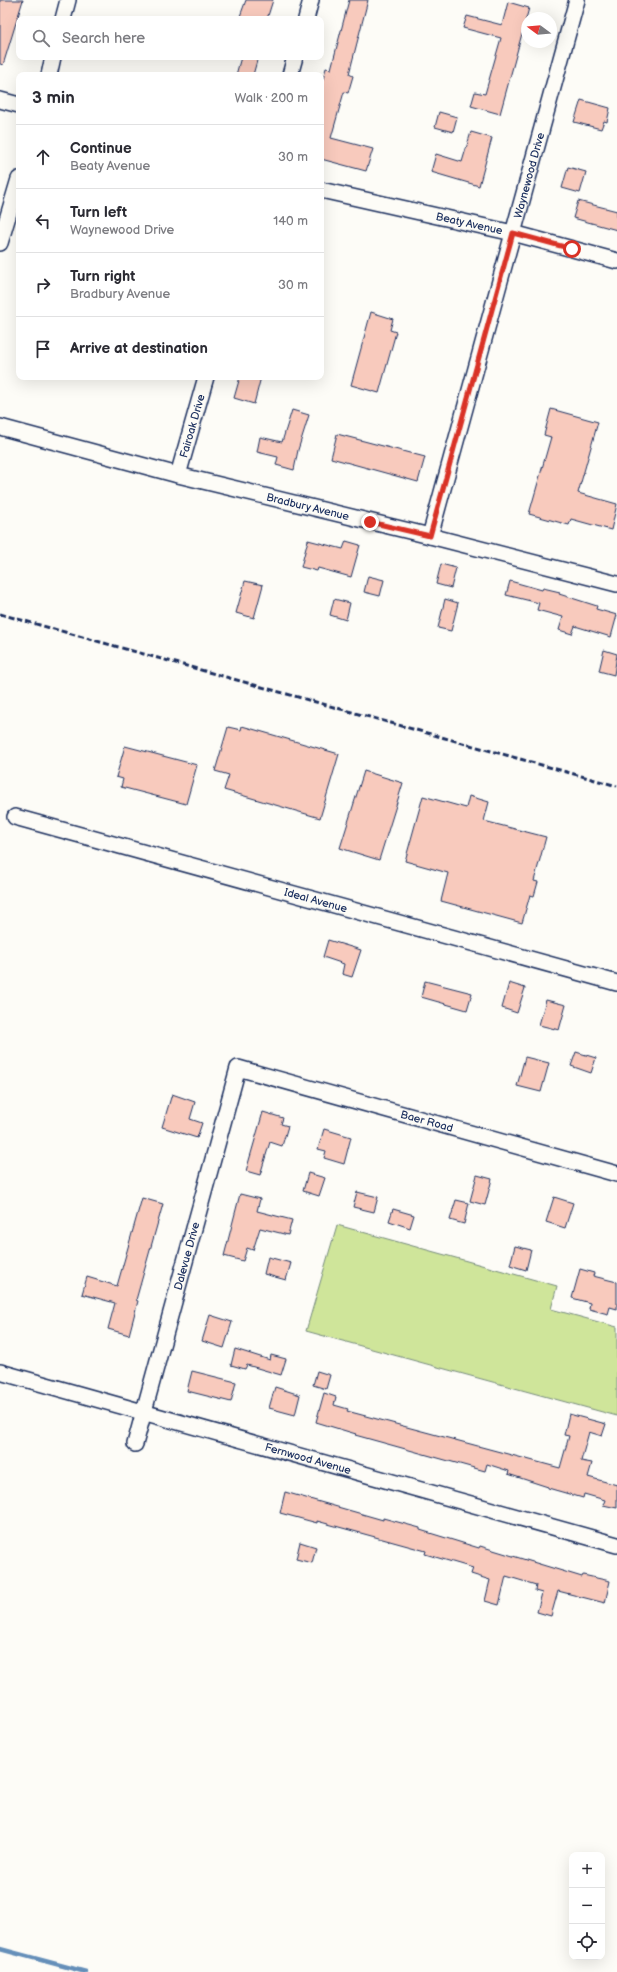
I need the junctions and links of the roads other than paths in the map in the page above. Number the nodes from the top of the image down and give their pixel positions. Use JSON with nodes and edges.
{"nodes":[{"id":1,"x":68,"y":0,"type":"edge"},
{"id":2,"x":311,"y":0,"type":"edge"},
{"id":3,"x":577,"y":0,"type":"edge"},
{"id":4,"x":64,"y":16,"type":"edge"},
{"id":5,"x":307,"y":16,"type":"edge"},
{"id":6,"x":52,"y":60,"type":"edge"},
{"id":7,"x":294,"y":60,"type":"edge"},
{"id":8,"x":50,"y":72,"type":"edge"},
{"id":9,"x":291,"y":72,"type":"edge"},
{"id":10,"x":0,"y":100,"type":"edge"},
{"id":11,"x":16,"y":104,"type":"edge"},
{"id":12,"x":16,"y":189,"type":"edge"},
{"id":13,"x":324,"y":191,"type":"edge"},
{"id":14,"x":513,"y":233,"type":"junction"},
{"id":15,"x":0,"y":243,"type":"edge"},
{"id":16,"x":617,"y":261,"type":"edge"},
{"id":17,"x":205,"y":380,"type":"edge"},
{"id":18,"x":0,"y":427,"type":"edge"},
{"id":19,"x":178,"y":475,"type":"junction"},
{"id":20,"x":430,"y":536,"type":"junction"},
{"id":21,"x":617,"y":584,"type":"edge"},
{"id":22,"x":15,"y":817,"type":"dead end"},
{"id":23,"x":617,"y":983,"type":"edge"},
{"id":24,"x":238,"y":1068,"type":"joint"},
{"id":25,"x":617,"y":1174,"type":"edge"},
{"id":26,"x":0,"y":1372,"type":"edge"},
{"id":27,"x":144,"y":1412,"type":"junction"},
{"id":28,"x":135,"y":1444,"type":"dead end"},
{"id":29,"x":617,"y":1545,"type":"edge"}],
"edges":[{"from":1,"to":4,"type":"street"},
{"from":2,"to":5,"type":"street"},
{"from":3,"to":14,"type":"street","name":"Waynewood Drive"},
{"from":6,"to":8,"type":"street"},
{"from":7,"to":9,"type":"street"},
{"from":10,"to":11,"type":"street"},
{"from":12,"to":15,"type":"street"},
{"from":13,"to":14,"type":"street","name":"Beaty Avenue"},
{"from":14,"to":16,"type":"street","name":"Beaty Avenue"},
{"from":14,"to":20,"type":"street","name":"Waynewood Drive"},
{"from":17,"to":19,"type":"street","name":"Fairoak Drive"},
{"from":18,"to":19,"type":"street","name":"Bradbury Avenue"},
{"from":19,"to":20,"type":"street","name":"Bradbury Avenue"},
{"from":20,"to":21,"type":"street","name":"Bradbury Avenue"},
{"from":22,"to":23,"type":"street","name":"Ideal Avenue"},
{"from":24,"to":25,"type":"street","name":"Baer Road"},
{"from":24,"to":27,"type":"street","name":"Dalevue Drive"},
{"from":26,"to":27,"type":"street","name":"Fernwood Avenue"},
{"from":27,"to":28,"type":"street","name":"Dalevue Drive"},
{"from":27,"to":29,"type":"street","name":"Fernwood Avenue"}]}
